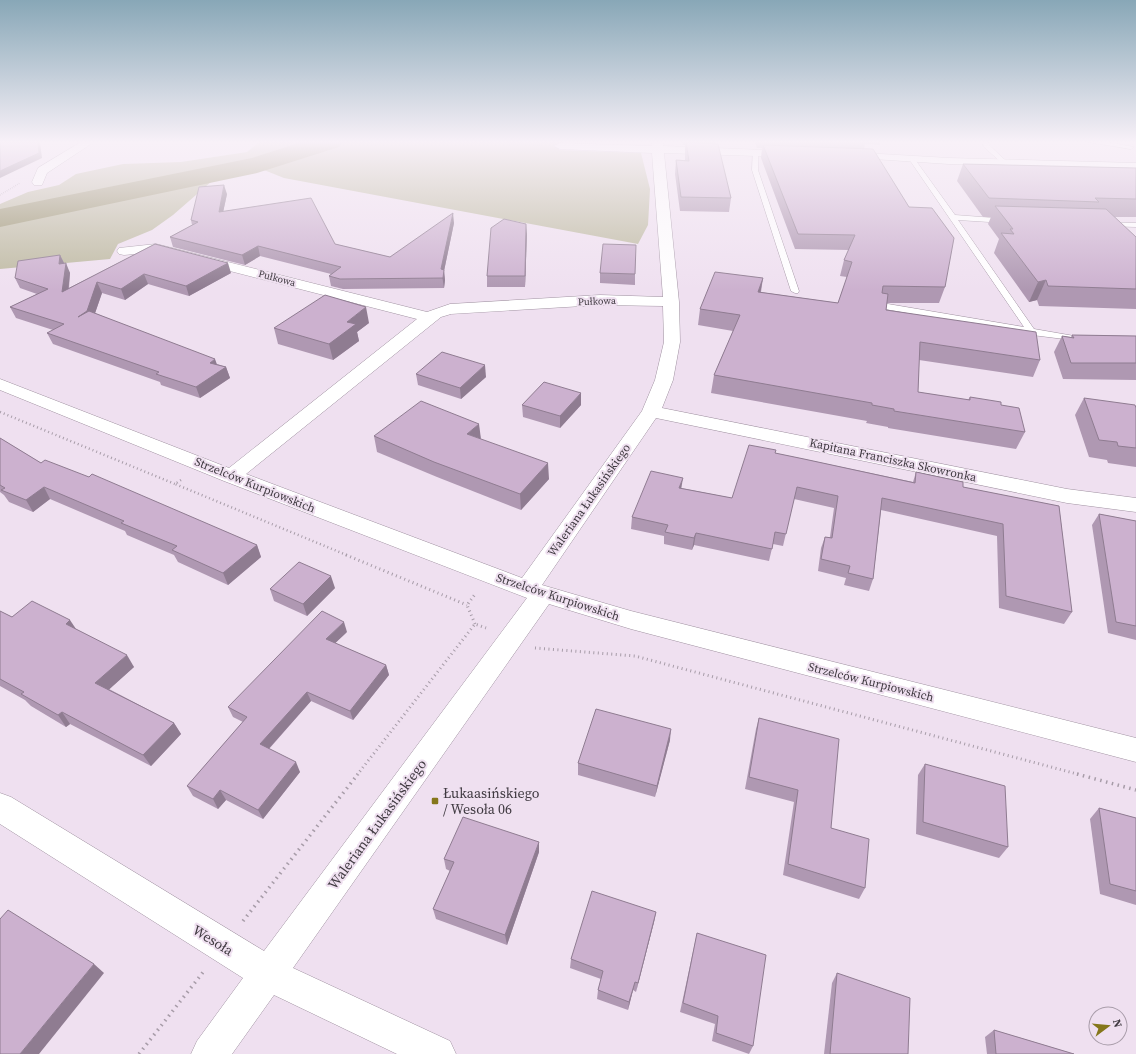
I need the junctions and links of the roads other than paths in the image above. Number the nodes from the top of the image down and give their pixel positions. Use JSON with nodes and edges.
{"nodes":[{"id":1,"x":661,"y":191,"type":"edge"},
{"id":2,"x":762,"y":191,"type":"edge"},
{"id":3,"x":934,"y":191,"type":"edge"},
{"id":4,"x":951,"y":217,"type":"junction"},
{"id":5,"x":1013,"y":222,"type":"edge"},
{"id":6,"x":1097,"y":224,"type":"edge"},
{"id":7,"x":1136,"y":225,"type":"edge"},
{"id":8,"x":124,"y":251,"type":"dead end"},
{"id":9,"x":795,"y":291,"type":"dead end"},
{"id":10,"x":670,"y":302,"type":"junction"},
{"id":11,"x":882,"y":306,"type":"edge"},
{"id":12,"x":428,"y":317,"type":"junction"},
{"id":13,"x":1032,"y":332,"type":"junction"},
{"id":14,"x":1083,"y":340,"type":"edge"},
{"id":15,"x":0,"y":384,"type":"edge"},
{"id":16,"x":651,"y":410,"type":"junction"},
{"id":17,"x":231,"y":476,"type":"junction"},
{"id":18,"x":1136,"y":505,"type":"edge"},
{"id":19,"x":535,"y":591,"type":"junction"},
{"id":20,"x":1136,"y":750,"type":"edge"},
{"id":21,"x":0,"y":806,"type":"edge"},
{"id":22,"x":268,"y":974,"type":"junction"},
{"id":23,"x":210,"y":1054,"type":"edge"},
{"id":24,"x":437,"y":1054,"type":"edge"}],
"edges":[{"from":1,"to":10,"type":"street","name":"Waleriana Łukasińskiego"},
{"from":2,"to":9,"type":"lane"},
{"from":3,"to":4,"type":"lane"},
{"from":4,"to":5,"type":"lane"},
{"from":4,"to":13,"type":"lane"},
{"from":6,"to":7,"type":"lane"},
{"from":8,"to":12,"type":"street","name":"Pułkowa"},
{"from":10,"to":12,"type":"street","name":"Pułkowa"},
{"from":10,"to":16,"type":"street","name":"Waleriana Łukasińskiego"},
{"from":11,"to":13,"type":"lane"},
{"from":12,"to":17,"type":"street","name":"Pułkowa"},
{"from":13,"to":14,"type":"lane"},
{"from":15,"to":17,"type":"street","name":"Strzelców Kurpiowskich"},
{"from":16,"to":18,"type":"street","name":"Kapitana Franciszka Skowronka"},
{"from":16,"to":19,"type":"street","name":"Waleriana Łukasińskiego"},
{"from":17,"to":19,"type":"street","name":"Strzelców Kurpiowskich"},
{"from":19,"to":20,"type":"street","name":"Strzelców Kurpiowskich"},
{"from":19,"to":22,"type":"street","name":"Waleriana Łukasińskiego"},
{"from":21,"to":22,"type":"street","name":"Wesoła"},
{"from":22,"to":23,"type":"street","name":"Waleriana Łukasińskiego"},
{"from":22,"to":24,"type":"street","name":"Wesoła"}]}
